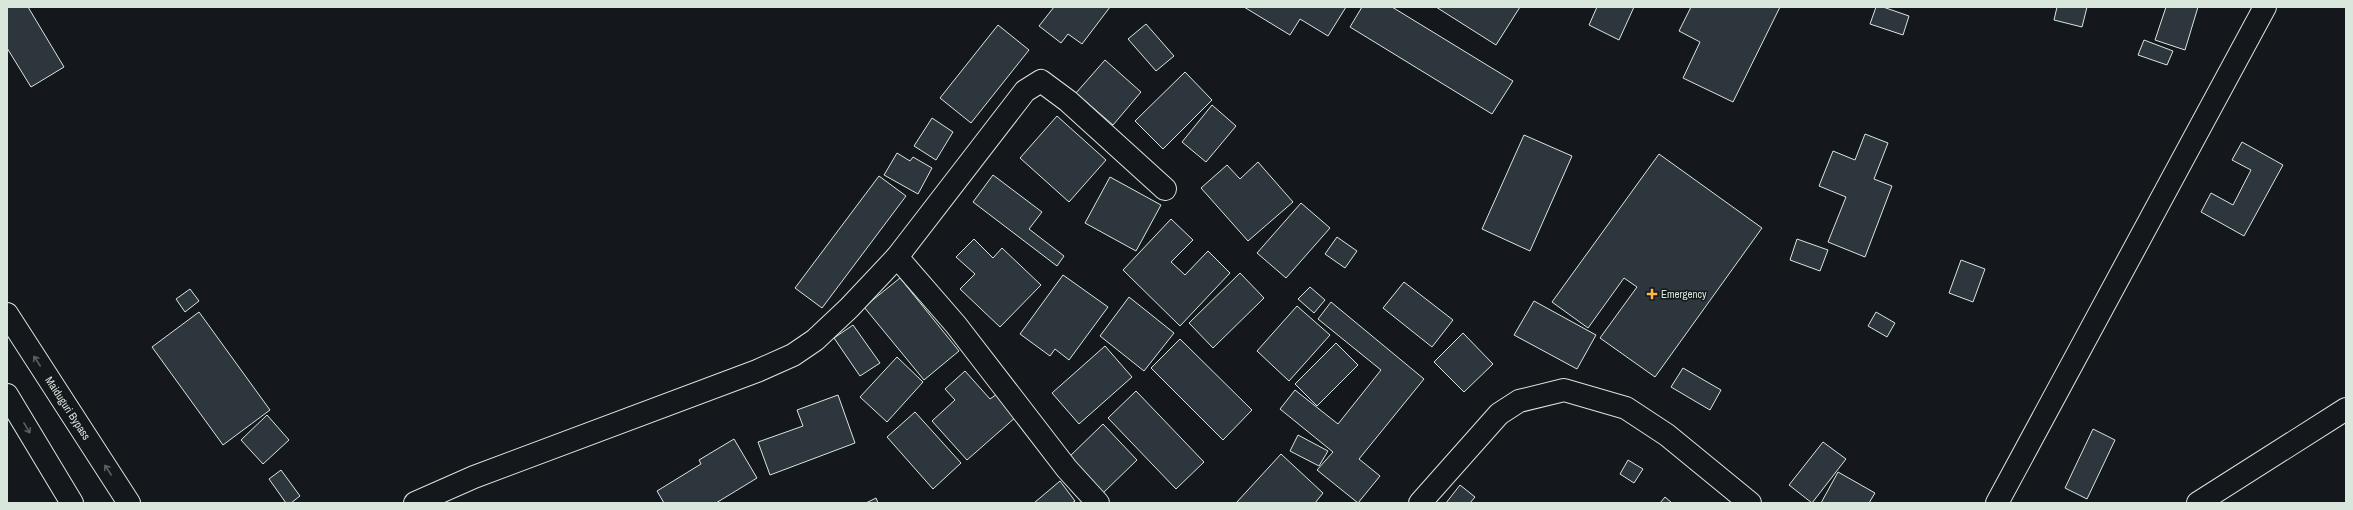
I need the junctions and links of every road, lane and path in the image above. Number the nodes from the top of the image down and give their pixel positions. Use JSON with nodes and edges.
{"nodes":[{"id":1,"x":2265,"y":7,"type":"edge"},
{"id":2,"x":1165,"y":189,"type":"dead end"},
{"id":3,"x":897,"y":257,"type":"junction"},
{"id":4,"x":7,"y":314,"type":"edge"},
{"id":5,"x":7,"y":395,"type":"edge"},
{"id":6,"x":2346,"y":409,"type":"edge"},
{"id":7,"x":72,"y":503,"type":"edge"},
{"id":8,"x":129,"y":503,"type":"edge"},
{"id":9,"x":415,"y":503,"type":"edge"},
{"id":10,"x":1098,"y":503,"type":"edge"},
{"id":11,"x":1420,"y":503,"type":"edge"},
{"id":12,"x":1750,"y":503,"type":"edge"},
{"id":13,"x":1997,"y":503,"type":"edge"},
{"id":14,"x":2198,"y":503,"type":"edge"}],
"edges":[{"from":1,"to":13,"type":"main road"},
{"from":2,"to":3,"type":"main road"},
{"from":3,"to":9,"type":"main road"},
{"from":3,"to":10,"type":"main road"},
{"from":8,"to":4,"type":"main road","name":"Maiduguri Bypass","one_way":true},
{"from":5,"to":7,"type":"main road","one_way":true},
{"from":6,"to":14,"type":"main road"},
{"from":11,"to":12,"type":"main road"}]}
